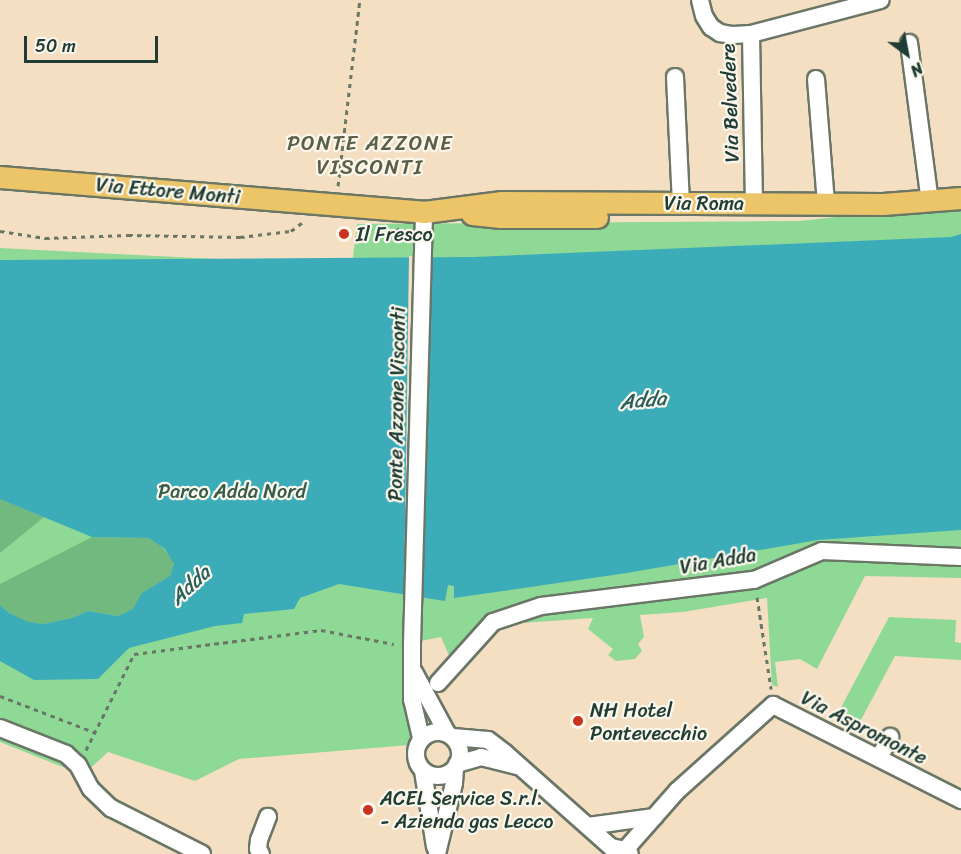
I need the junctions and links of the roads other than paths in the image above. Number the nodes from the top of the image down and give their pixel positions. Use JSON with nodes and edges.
{"nodes":[{"id":1,"x":700,"y":0,"type":"edge"},
{"id":2,"x":881,"y":0,"type":"edge"},
{"id":3,"x":751,"y":34,"type":"junction"},
{"id":4,"x":909,"y":43,"type":"dead end"},
{"id":5,"x":675,"y":77,"type":"dead end"},
{"id":6,"x":816,"y":79,"type":"dead end"},
{"id":7,"x":0,"y":177,"type":"edge"},
{"id":8,"x":961,"y":198,"type":"edge"},
{"id":9,"x":930,"y":202,"type":"junction"},
{"id":10,"x":681,"y":203,"type":"junction"},
{"id":11,"x":754,"y":204,"type":"junction"},
{"id":12,"x":826,"y":204,"type":"junction"},
{"id":13,"x":335,"y":205,"type":"joint"},
{"id":14,"x":448,"y":211,"type":"junction"},
{"id":15,"x":961,"y":211,"type":"edge"},
{"id":16,"x":424,"y":212,"type":"junction"},
{"id":17,"x":961,"y":557,"type":"edge"},
{"id":18,"x":413,"y":671,"type":"junction"},
{"id":19,"x":438,"y":683,"type":"dead end"},
{"id":20,"x":0,"y":728,"type":"edge"},
{"id":21,"x":450,"y":735,"type":"junction"},
{"id":22,"x":421,"y":738,"type":"junction"},
{"id":23,"x":890,"y":738,"type":"dead end"},
{"id":24,"x":879,"y":758,"type":"junction"},
{"id":25,"x":456,"y":766,"type":"junction"},
{"id":26,"x":519,"y":767,"type":"junction"},
{"id":27,"x":423,"y":771,"type":"junction"},
{"id":28,"x":961,"y":800,"type":"edge"},
{"id":29,"x":268,"y":817,"type":"dead end"},
{"id":30,"x":654,"y":817,"type":"junction"},
{"id":31,"x":588,"y":826,"type":"junction"},
{"id":32,"x":627,"y":852,"type":"edge"},
{"id":33,"x":202,"y":854,"type":"edge"},
{"id":34,"x":261,"y":854,"type":"edge"},
{"id":35,"x":436,"y":854,"type":"edge"}],
"edges":[{"from":1,"to":3,"type":"street","name":"Via Belvedere"},
{"from":2,"to":3,"type":"street"},
{"from":3,"to":11,"type":"street","name":"Via Belvedere"},
{"from":4,"to":9,"type":"street"},
{"from":5,"to":10,"type":"street"},
{"from":6,"to":12,"type":"street"},
{"from":7,"to":13,"type":"main road","name":"Via Ettore Monti"},
{"from":8,"to":9,"type":"main road","name":"Via Roma"},
{"from":9,"to":12,"type":"main road","name":"Via Roma"},
{"from":10,"to":11,"type":"main road","name":"Via Roma"},
{"from":10,"to":14,"type":"main road","name":"Via Roma"},
{"from":11,"to":12,"type":"main road","name":"Via Roma"},
{"from":13,"to":16,"type":"main road","name":"Via Roma"},
{"from":14,"to":15,"type":"main road","name":"Via Roma"},
{"from":14,"to":16,"type":"main road","name":"Via Roma"},
{"from":16,"to":18,"type":"street","name":"Ponte Azzone Visconti"},
{"from":17,"to":19,"type":"street","name":"Via Adda"},
{"from":18,"to":21,"type":"street"},
{"from":18,"to":22,"type":"street","name":"Ponte Azzone Visconti"},
{"from":20,"to":33,"type":"street"},
{"from":21,"to":22,"type":"street"},
{"from":21,"to":25,"type":"street"},
{"from":21,"to":26,"type":"street"},
{"from":22,"to":27,"type":"street"},
{"from":23,"to":24,"type":"street"},
{"from":24,"to":28,"type":"street","name":"Via Aspromonte"},
{"from":24,"to":30,"type":"street","name":"Via Aspromonte"},
{"from":25,"to":26,"type":"street"},
{"from":25,"to":27,"type":"street"},
{"from":25,"to":35,"type":"street"},
{"from":26,"to":31,"type":"street"},
{"from":27,"to":35,"type":"street"},
{"from":29,"to":34,"type":"street"},
{"from":30,"to":31,"type":"street"},
{"from":30,"to":32,"type":"street","name":"Via Aspromonte"},
{"from":31,"to":32,"type":"street"}]}
